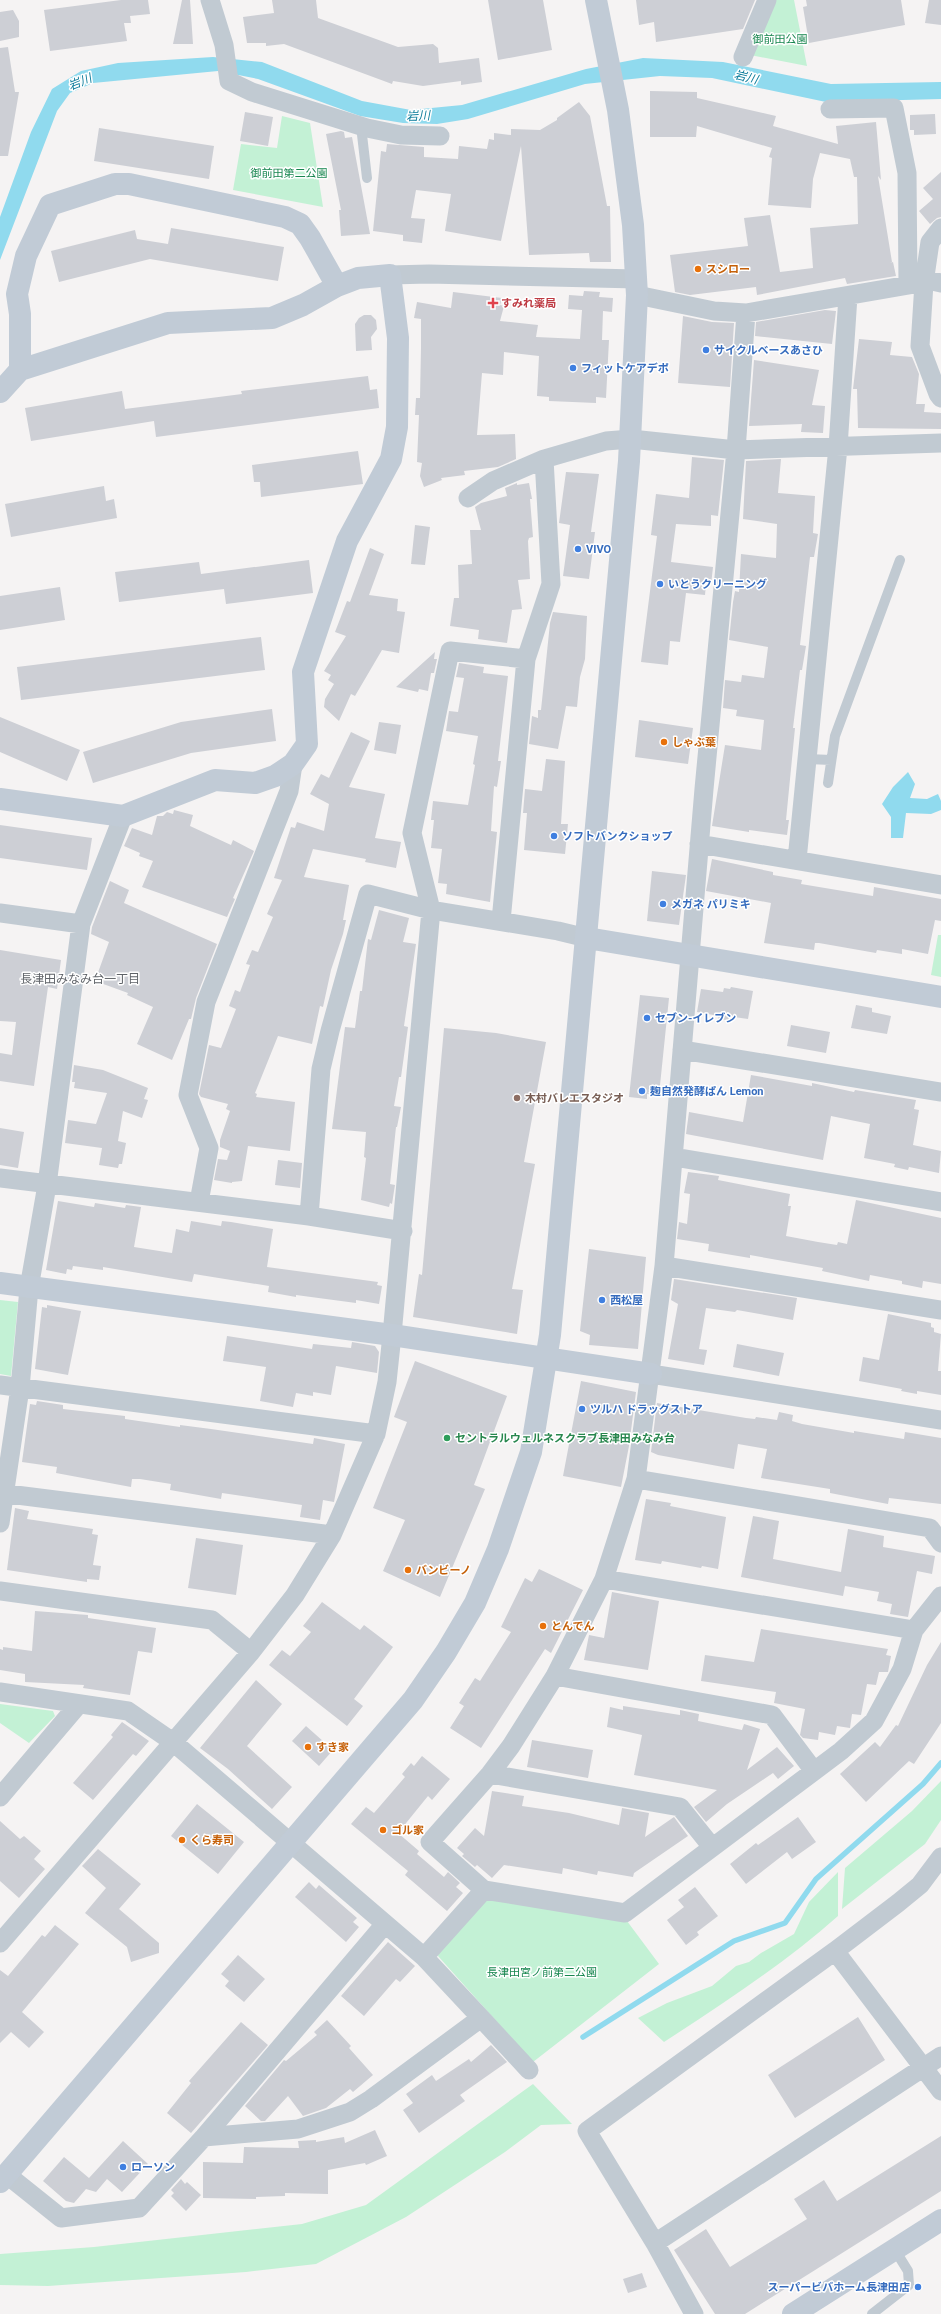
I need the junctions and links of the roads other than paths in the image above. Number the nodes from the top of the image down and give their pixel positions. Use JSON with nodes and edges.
{"nodes":[{"id":1,"x":210,"y":0,"type":"edge"},
{"id":2,"x":596,"y":0,"type":"edge"},
{"id":3,"x":767,"y":0,"type":"edge"},
{"id":4,"x":743,"y":58,"type":"dead end"},
{"id":5,"x":830,"y":109,"type":"dead end"},
{"id":6,"x":361,"y":126,"type":"junction"},
{"id":7,"x":440,"y":136,"type":"dead end"},
{"id":8,"x":367,"y":178,"type":"dead end"},
{"id":9,"x":941,"y":228,"type":"edge"},
{"id":10,"x":390,"y":275,"type":"junction"},
{"id":11,"x":924,"y":284,"type":"edge"},
{"id":12,"x":337,"y":286,"type":"junction"},
{"id":13,"x":637,"y":287,"type":"junction"},
{"id":14,"x":848,"y":296,"type":"junction"},
{"id":15,"x":746,"y":313,"type":"junction"},
{"id":16,"x":20,"y":370,"type":"junction"},
{"id":17,"x":0,"y":392,"type":"edge"},
{"id":18,"x":941,"y":398,"type":"edge"},
{"id":19,"x":631,"y":440,"type":"junction"},
{"id":20,"x":941,"y":443,"type":"edge"},
{"id":21,"x":838,"y":447,"type":"junction"},
{"id":22,"x":736,"y":450,"type":"junction"},
{"id":23,"x":544,"y":459,"type":"junction"},
{"id":24,"x":468,"y":498,"type":"dead end"},
{"id":25,"x":900,"y":560,"type":"dead end"},
{"id":26,"x":526,"y":659,"type":"junction"},
{"id":27,"x":808,"y":759,"type":"junction"},
{"id":28,"x":831,"y":760,"type":"junction"},
{"id":29,"x":293,"y":764,"type":"junction"},
{"id":30,"x":828,"y":784,"type":"dead end"},
{"id":31,"x":0,"y":799,"type":"edge"},
{"id":32,"x":123,"y":816,"type":"junction"},
{"id":33,"x":699,"y":844,"type":"junction"},
{"id":34,"x":797,"y":860,"type":"junction"},
{"id":35,"x":941,"y":885,"type":"edge"},
{"id":36,"x":431,"y":910,"type":"junction"},
{"id":37,"x":0,"y":913,"type":"edge"},
{"id":38,"x":501,"y":921,"type":"junction"},
{"id":39,"x":81,"y":924,"type":"junction"},
{"id":40,"x":587,"y":938,"type":"junction"},
{"id":41,"x":691,"y":956,"type":"junction"},
{"id":42,"x":941,"y":997,"type":"edge"},
{"id":43,"x":682,"y":1050,"type":"junction"},
{"id":44,"x":941,"y":1092,"type":"edge"},
{"id":45,"x":674,"y":1158,"type":"junction"},
{"id":46,"x":0,"y":1178,"type":"edge"},
{"id":47,"x":46,"y":1185,"type":"junction"},
{"id":48,"x":200,"y":1202,"type":"junction"},
{"id":49,"x":941,"y":1202,"type":"edge"},
{"id":50,"x":309,"y":1216,"type":"junction"},
{"id":51,"x":403,"y":1231,"type":"junction"},
{"id":52,"x":664,"y":1266,"type":"junction"},
{"id":53,"x":0,"y":1283,"type":"edge"},
{"id":54,"x":29,"y":1288,"type":"junction"},
{"id":55,"x":941,"y":1310,"type":"edge"},
{"id":56,"x":392,"y":1335,"type":"junction"},
{"id":57,"x":547,"y":1358,"type":"junction"},
{"id":58,"x":651,"y":1374,"type":"junction"},
{"id":59,"x":0,"y":1385,"type":"edge"},
{"id":60,"x":20,"y":1388,"type":"junction"},
{"id":61,"x":941,"y":1420,"type":"edge"},
{"id":62,"x":376,"y":1434,"type":"junction"},
{"id":63,"x":636,"y":1479,"type":"junction"},
{"id":64,"x":2,"y":1493,"type":"edge"},
{"id":65,"x":0,"y":1523,"type":"edge"},
{"id":66,"x":332,"y":1535,"type":"junction"},
{"id":67,"x":941,"y":1543,"type":"edge"},
{"id":68,"x":604,"y":1579,"type":"junction"},
{"id":69,"x":0,"y":1591,"type":"edge"},
{"id":70,"x":941,"y":1596,"type":"edge"},
{"id":71,"x":914,"y":1630,"type":"junction"},
{"id":72,"x":251,"y":1652,"type":"junction"},
{"id":73,"x":555,"y":1676,"type":"junction"},
{"id":74,"x":0,"y":1692,"type":"edge"},
{"id":75,"x":78,"y":1705,"type":"junction"},
{"id":76,"x":173,"y":1742,"type":"junction"},
{"id":77,"x":814,"y":1771,"type":"junction"},
{"id":78,"x":490,"y":1774,"type":"junction"},
{"id":79,"x":0,"y":1797,"type":"edge"},
{"id":80,"x":291,"y":1844,"type":"junction"},
{"id":81,"x":712,"y":1847,"type":"junction"},
{"id":82,"x":941,"y":1857,"type":"edge"},
{"id":83,"x":484,"y":1890,"type":"junction"},
{"id":84,"x":385,"y":1924,"type":"junction"},
{"id":85,"x":0,"y":1943,"type":"edge"},
{"id":86,"x":835,"y":1951,"type":"junction"},
{"id":87,"x":424,"y":1957,"type":"junction"},
{"id":88,"x":481,"y":2018,"type":"junction"},
{"id":89,"x":941,"y":2056,"type":"edge"},
{"id":90,"x":924,"y":2068,"type":"junction"},
{"id":91,"x":529,"y":2070,"type":"dead end"},
{"id":92,"x":941,"y":2091,"type":"edge"},
{"id":93,"x":204,"y":2138,"type":"junction"},
{"id":94,"x":2,"y":2174,"type":"edge"},
{"id":95,"x":941,"y":2220,"type":"edge"},
{"id":96,"x":655,"y":2244,"type":"junction"},
{"id":97,"x":895,"y":2250,"type":"junction"},
{"id":98,"x":694,"y":2314,"type":"edge"},
{"id":99,"x":793,"y":2314,"type":"edge"},
{"id":100,"x":872,"y":2314,"type":"edge"}],
"edges":[{"from":1,"to":6,"type":"street"},
{"from":2,"to":13,"type":"street"},
{"from":3,"to":4,"type":"street"},
{"from":5,"to":11,"type":"street"},
{"from":6,"to":7,"type":"street"},
{"from":6,"to":8,"type":"lane"},
{"from":9,"to":11,"type":"street"},
{"from":10,"to":12,"type":"street"},
{"from":10,"to":13,"type":"street"},
{"from":10,"to":29,"type":"street"},
{"from":11,"to":14,"type":"street"},
{"from":11,"to":18,"type":"street"},
{"from":12,"to":16,"type":"street"},
{"from":12,"to":16,"type":"street"},
{"from":13,"to":15,"type":"street"},
{"from":13,"to":19,"type":"street"},
{"from":14,"to":15,"type":"street"},
{"from":14,"to":21,"type":"street"},
{"from":15,"to":22,"type":"street"},
{"from":16,"to":17,"type":"street"},
{"from":19,"to":22,"type":"street"},
{"from":19,"to":23,"type":"street"},
{"from":19,"to":40,"type":"street"},
{"from":20,"to":21,"type":"street"},
{"from":21,"to":22,"type":"street"},
{"from":21,"to":27,"type":"street"},
{"from":22,"to":33,"type":"street"},
{"from":23,"to":24,"type":"street"},
{"from":23,"to":26,"type":"street"},
{"from":25,"to":28,"type":"lane"},
{"from":26,"to":36,"type":"street"},
{"from":26,"to":38,"type":"street"},
{"from":27,"to":28,"type":"lane"},
{"from":27,"to":34,"type":"street"},
{"from":28,"to":30,"type":"lane"},
{"from":29,"to":32,"type":"street"},
{"from":29,"to":48,"type":"street"},
{"from":31,"to":32,"type":"street"},
{"from":32,"to":39,"type":"street"},
{"from":33,"to":34,"type":"street"},
{"from":33,"to":41,"type":"street"},
{"from":34,"to":35,"type":"street"},
{"from":36,"to":38,"type":"street"},
{"from":36,"to":50,"type":"street"},
{"from":36,"to":51,"type":"street"},
{"from":37,"to":39,"type":"street"},
{"from":38,"to":40,"type":"street"},
{"from":39,"to":47,"type":"street"},
{"from":40,"to":41,"type":"street"},
{"from":40,"to":57,"type":"street"},
{"from":41,"to":42,"type":"street"},
{"from":41,"to":43,"type":"street"},
{"from":43,"to":44,"type":"street"},
{"from":43,"to":45,"type":"street"},
{"from":45,"to":49,"type":"street"},
{"from":45,"to":52,"type":"street"},
{"from":46,"to":47,"type":"street"},
{"from":47,"to":48,"type":"street"},
{"from":47,"to":54,"type":"street"},
{"from":48,"to":50,"type":"street"},
{"from":50,"to":51,"type":"street"},
{"from":51,"to":56,"type":"street"},
{"from":52,"to":55,"type":"street"},
{"from":52,"to":58,"type":"street"},
{"from":53,"to":54,"type":"street"},
{"from":54,"to":56,"type":"street"},
{"from":54,"to":60,"type":"street"},
{"from":56,"to":57,"type":"street"},
{"from":56,"to":62,"type":"street"},
{"from":57,"to":58,"type":"street"},
{"from":57,"to":80,"type":"street"},
{"from":58,"to":61,"type":"street"},
{"from":58,"to":63,"type":"street"},
{"from":59,"to":60,"type":"street"},
{"from":60,"to":62,"type":"street"},
{"from":60,"to":64,"type":"street"},
{"from":62,"to":66,"type":"street"},
{"from":63,"to":67,"type":"street"},
{"from":63,"to":68,"type":"street"},
{"from":64,"to":65,"type":"street"},
{"from":64,"to":66,"type":"street"},
{"from":66,"to":72,"type":"street"},
{"from":68,"to":71,"type":"street"},
{"from":68,"to":73,"type":"street"},
{"from":69,"to":72,"type":"street"},
{"from":70,"to":71,"type":"street"},
{"from":71,"to":77,"type":"street"},
{"from":72,"to":76,"type":"street"},
{"from":73,"to":77,"type":"street"},
{"from":73,"to":78,"type":"street"},
{"from":74,"to":75,"type":"street"},
{"from":75,"to":76,"type":"street"},
{"from":75,"to":79,"type":"street"},
{"from":76,"to":80,"type":"street"},
{"from":76,"to":85,"type":"street"},
{"from":77,"to":81,"type":"street"},
{"from":78,"to":81,"type":"street"},
{"from":78,"to":83,"type":"street"},
{"from":80,"to":84,"type":"street"},
{"from":80,"to":94,"type":"street"},
{"from":81,"to":83,"type":"street"},
{"from":82,"to":86,"type":"street"},
{"from":83,"to":87,"type":"street"},
{"from":84,"to":87,"type":"street"},
{"from":84,"to":93,"type":"street"},
{"from":86,"to":90,"type":"street"},
{"from":86,"to":96,"type":"street"},
{"from":87,"to":88,"type":"street"},
{"from":88,"to":91,"type":"street"},
{"from":88,"to":93,"type":"street"},
{"from":89,"to":90,"type":"street"},
{"from":90,"to":92,"type":"street"},
{"from":90,"to":96,"type":"street"},
{"from":93,"to":94,"type":"street"},
{"from":95,"to":97,"type":"street"},
{"from":96,"to":98,"type":"street"},
{"from":97,"to":99,"type":"street"},
{"from":97,"to":100,"type":"lane"}]}
